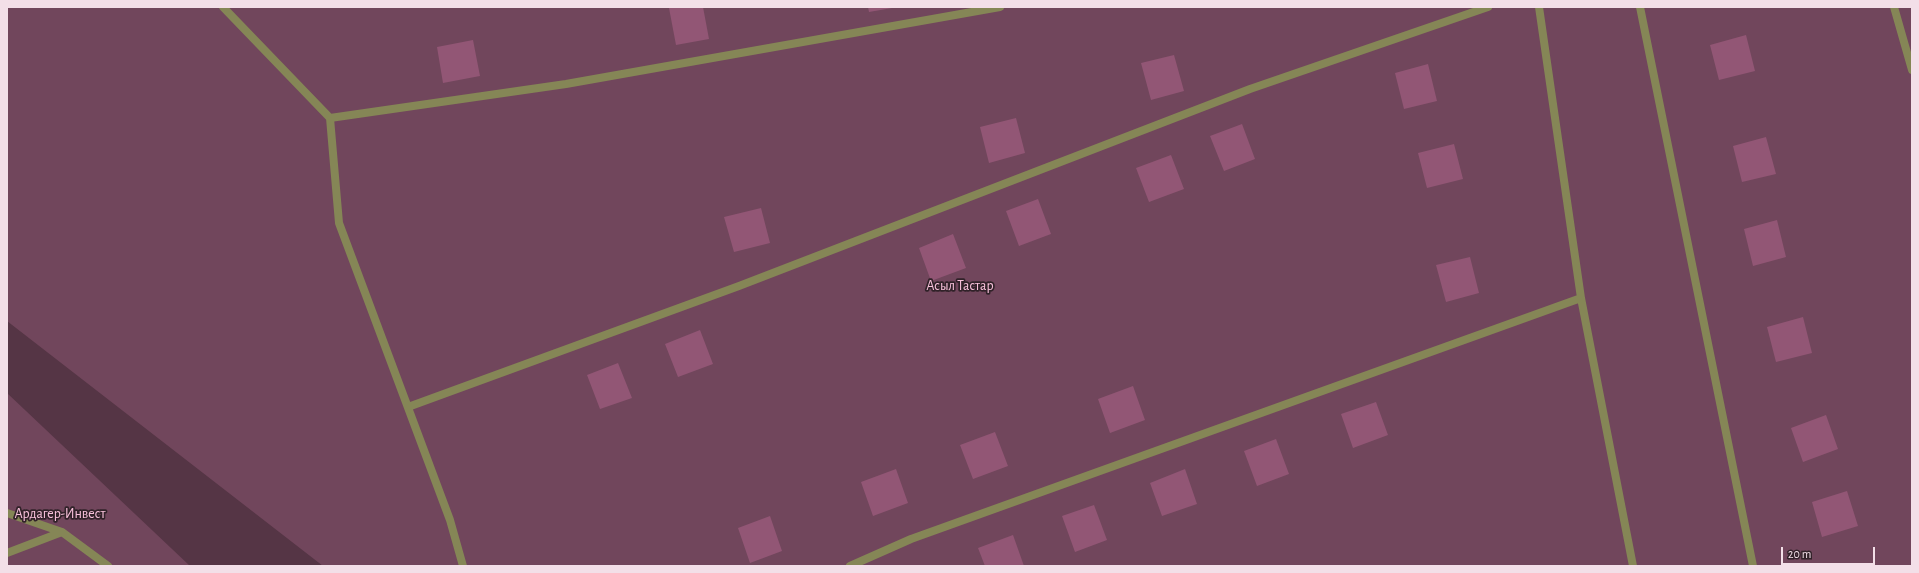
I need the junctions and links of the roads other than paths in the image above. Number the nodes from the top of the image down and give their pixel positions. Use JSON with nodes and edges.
{"nodes":[{"id":1,"x":223,"y":7,"type":"edge"},
{"id":2,"x":1000,"y":7,"type":"edge"},
{"id":3,"x":1488,"y":7,"type":"edge"},
{"id":4,"x":1539,"y":7,"type":"edge"},
{"id":5,"x":1640,"y":7,"type":"edge"},
{"id":6,"x":1894,"y":7,"type":"edge"},
{"id":7,"x":1912,"y":70,"type":"edge"},
{"id":8,"x":330,"y":118,"type":"junction"},
{"id":9,"x":1581,"y":298,"type":"junction"},
{"id":10,"x":408,"y":407,"type":"junction"},
{"id":11,"x":7,"y":513,"type":"edge"},
{"id":12,"x":62,"y":532,"type":"junction"},
{"id":13,"x":7,"y":553,"type":"edge"},
{"id":14,"x":108,"y":566,"type":"edge"},
{"id":15,"x":463,"y":566,"type":"edge"},
{"id":16,"x":850,"y":566,"type":"edge"},
{"id":17,"x":1632,"y":566,"type":"edge"},
{"id":18,"x":1754,"y":566,"type":"edge"}],
"edges":[{"from":1,"to":8,"type":"street"},
{"from":2,"to":8,"type":"street"},
{"from":3,"to":10,"type":"street"},
{"from":4,"to":9,"type":"street"},
{"from":5,"to":18,"type":"street"},
{"from":6,"to":7,"type":"street"},
{"from":8,"to":10,"type":"street"},
{"from":9,"to":16,"type":"street"},
{"from":9,"to":17,"type":"street"},
{"from":10,"to":15,"type":"street"},
{"from":11,"to":12,"type":"street"},
{"from":12,"to":13,"type":"street"},
{"from":12,"to":14,"type":"street"}]}
